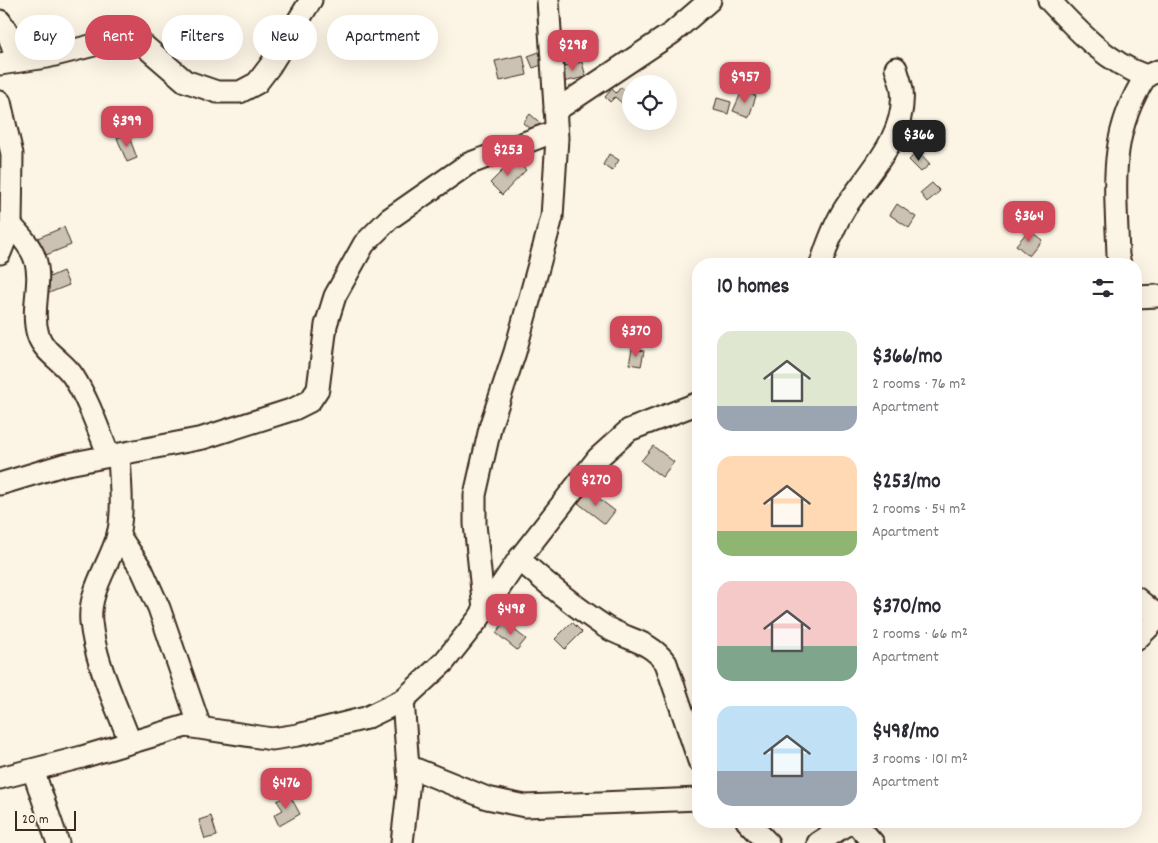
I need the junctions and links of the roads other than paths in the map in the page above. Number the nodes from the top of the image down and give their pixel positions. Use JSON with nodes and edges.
{"nodes":[{"id":1,"x":311,"y":0,"type":"edge"},
{"id":2,"x":548,"y":0,"type":"edge"},
{"id":3,"x":710,"y":0,"type":"edge"},
{"id":4,"x":1048,"y":0,"type":"edge"},
{"id":5,"x":0,"y":21,"type":"edge"},
{"id":6,"x":9,"y":62,"type":"edge"},
{"id":7,"x":896,"y":68,"type":"dead end"},
{"id":8,"x":1152,"y":73,"type":"edge"},
{"id":9,"x":0,"y":102,"type":"edge"},
{"id":10,"x":556,"y":121,"type":"junction"},
{"id":11,"x":11,"y":225,"type":"junction"},
{"id":12,"x":0,"y":253,"type":"edge"},
{"id":13,"x":822,"y":258,"type":"edge"},
{"id":14,"x":1118,"y":258,"type":"edge"},
{"id":15,"x":1158,"y":296,"type":"edge"},
{"id":16,"x":1142,"y":297,"type":"edge"},
{"id":17,"x":692,"y":406,"type":"edge"},
{"id":18,"x":114,"y":456,"type":"junction"},
{"id":19,"x":0,"y":484,"type":"edge"},
{"id":20,"x":118,"y":534,"type":"junction"},
{"id":21,"x":519,"y":559,"type":"junction"},
{"id":22,"x":1142,"y":603,"type":"edge"},
{"id":23,"x":484,"y":610,"type":"junction"},
{"id":24,"x":1158,"y":617,"type":"edge"},
{"id":25,"x":1142,"y":634,"type":"edge"},
{"id":26,"x":403,"y":700,"type":"junction"},
{"id":27,"x":200,"y":727,"type":"junction"},
{"id":28,"x":692,"y":740,"type":"edge"},
{"id":29,"x":130,"y":742,"type":"junction"},
{"id":30,"x":408,"y":766,"type":"junction"},
{"id":31,"x":33,"y":770,"type":"junction"},
{"id":32,"x":0,"y":778,"type":"edge"},
{"id":33,"x":692,"y":799,"type":"edge"},
{"id":34,"x":754,"y":828,"type":"edge"},
{"id":35,"x":842,"y":828,"type":"edge"},
{"id":36,"x":859,"y":828,"type":"edge"},
{"id":37,"x":58,"y":843,"type":"edge"},
{"id":38,"x":402,"y":843,"type":"edge"},
{"id":39,"x":768,"y":843,"type":"edge"},
{"id":40,"x":818,"y":843,"type":"edge"},
{"id":41,"x":873,"y":843,"type":"edge"}],
"edges":[{"from":1,"to":6,"type":"street"},
{"from":2,"to":10,"type":"street"},
{"from":3,"to":10,"type":"street"},
{"from":4,"to":8,"type":"street"},
{"from":5,"to":6,"type":"street"},
{"from":7,"to":13,"type":"street"},
{"from":8,"to":14,"type":"street"},
{"from":9,"to":11,"type":"street"},
{"from":10,"to":18,"type":"street"},
{"from":10,"to":23,"type":"street"},
{"from":11,"to":12,"type":"street"},
{"from":11,"to":18,"type":"street"},
{"from":15,"to":16,"type":"street"},
{"from":17,"to":21,"type":"street"},
{"from":18,"to":19,"type":"street"},
{"from":18,"to":20,"type":"street"},
{"from":20,"to":27,"type":"street"},
{"from":20,"to":29,"type":"street"},
{"from":21,"to":23,"type":"street"},
{"from":21,"to":28,"type":"street"},
{"from":22,"to":24,"type":"street"},
{"from":23,"to":26,"type":"street"},
{"from":24,"to":25,"type":"street"},
{"from":26,"to":27,"type":"street"},
{"from":26,"to":30,"type":"street"},
{"from":27,"to":29,"type":"street"},
{"from":29,"to":31,"type":"street"},
{"from":30,"to":33,"type":"street"},
{"from":30,"to":38,"type":"street"},
{"from":31,"to":32,"type":"street"},
{"from":31,"to":37,"type":"street"},
{"from":34,"to":39,"type":"street"},
{"from":35,"to":40,"type":"street"},
{"from":36,"to":41,"type":"street"}]}
